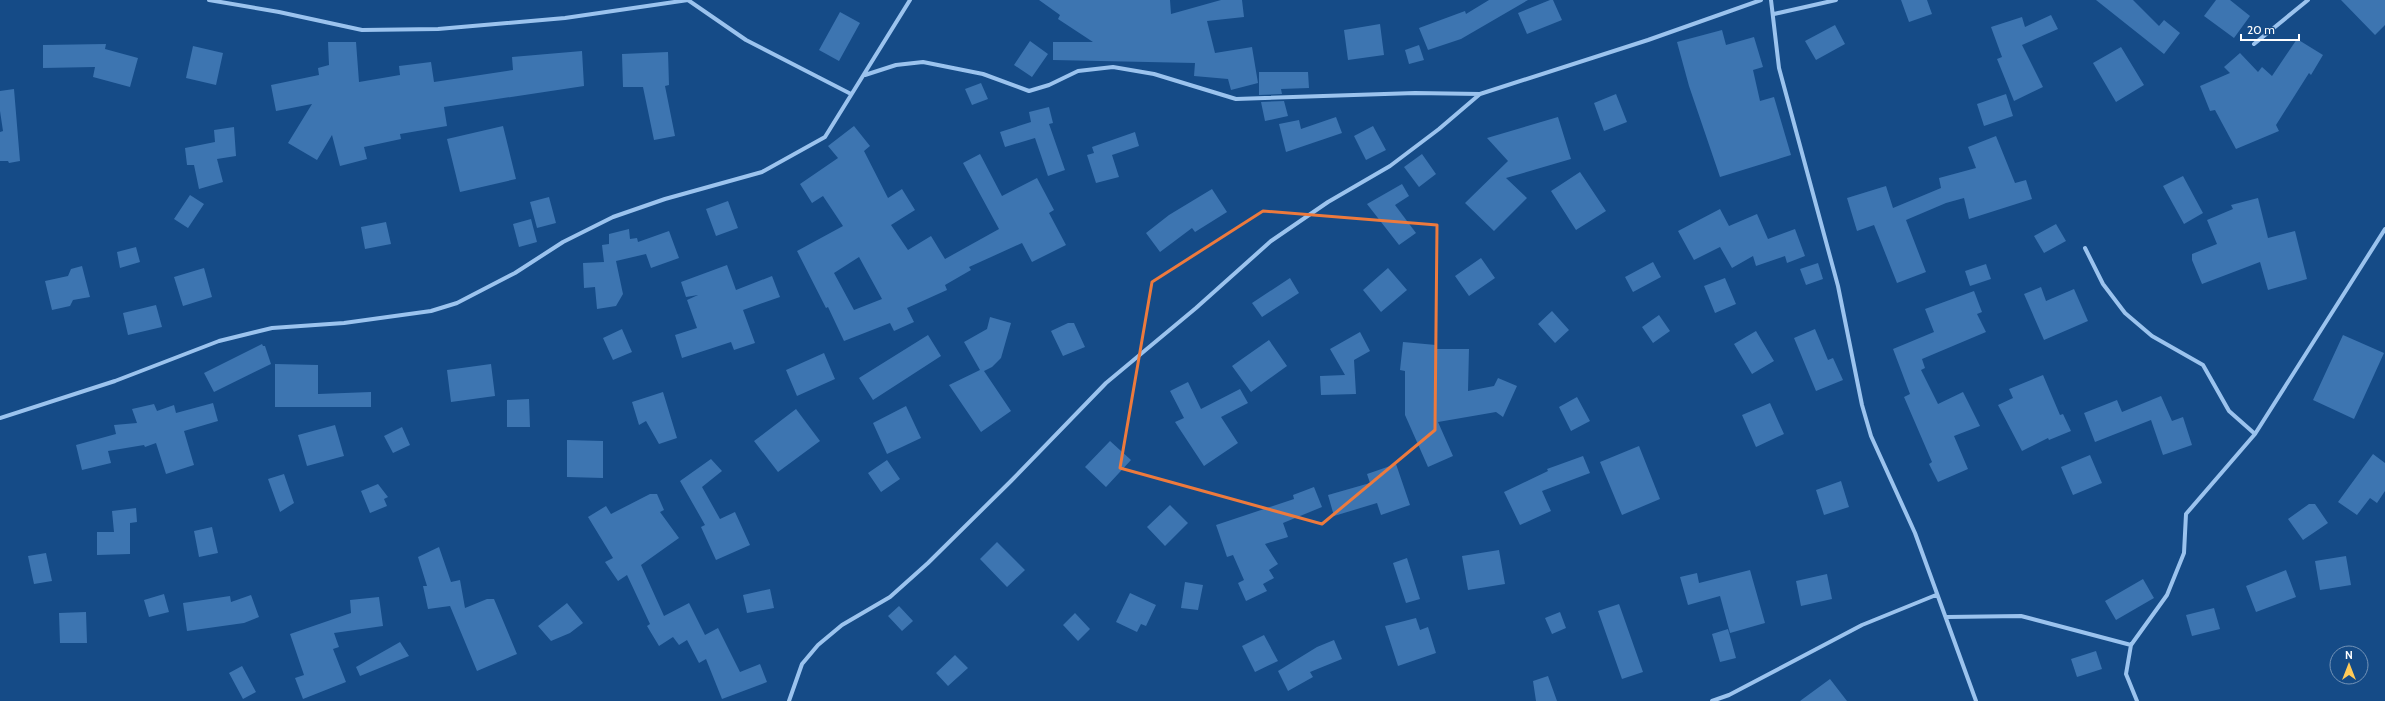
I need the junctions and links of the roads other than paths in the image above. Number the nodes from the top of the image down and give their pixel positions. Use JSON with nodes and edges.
{"nodes":[{"id":1,"x":209,"y":0,"type":"edge"},
{"id":2,"x":688,"y":0,"type":"edge"},
{"id":3,"x":910,"y":0,"type":"edge"},
{"id":4,"x":1761,"y":0,"type":"edge"},
{"id":5,"x":1771,"y":0,"type":"edge"},
{"id":6,"x":1836,"y":0,"type":"edge"},
{"id":7,"x":2308,"y":0,"type":"edge"},
{"id":8,"x":1774,"y":14,"type":"junction"},
{"id":9,"x":2254,"y":44,"type":"dead end"},
{"id":10,"x":864,"y":75,"type":"junction"},
{"id":11,"x":851,"y":94,"type":"junction"},
{"id":12,"x":1480,"y":94,"type":"junction"},
{"id":13,"x":2385,"y":229,"type":"edge"},
{"id":14,"x":2086,"y":248,"type":"dead end"},
{"id":15,"x":0,"y":418,"type":"edge"},
{"id":16,"x":2255,"y":434,"type":"junction"},
{"id":17,"x":1936,"y":595,"type":"junction"},
{"id":18,"x":1947,"y":618,"type":"junction"},
{"id":19,"x":2131,"y":645,"type":"junction"},
{"id":20,"x":789,"y":701,"type":"edge"},
{"id":21,"x":1712,"y":701,"type":"edge"},
{"id":22,"x":1976,"y":701,"type":"edge"},
{"id":23,"x":2137,"y":701,"type":"edge"}],
"edges":[{"from":1,"to":2,"type":"street"},
{"from":2,"to":11,"type":"street"},
{"from":3,"to":10,"type":"street"},
{"from":4,"to":12,"type":"street"},
{"from":5,"to":8,"type":"street"},
{"from":6,"to":8,"type":"street"},
{"from":7,"to":9,"type":"street"},
{"from":8,"to":17,"type":"street"},
{"from":10,"to":11,"type":"street"},
{"from":10,"to":12,"type":"street"},
{"from":11,"to":15,"type":"street"},
{"from":12,"to":20,"type":"street"},
{"from":13,"to":16,"type":"street"},
{"from":14,"to":16,"type":"street"},
{"from":16,"to":19,"type":"street"},
{"from":17,"to":18,"type":"street"},
{"from":17,"to":21,"type":"street"},
{"from":18,"to":19,"type":"street"},
{"from":18,"to":22,"type":"street"},
{"from":19,"to":23,"type":"street"}]}
